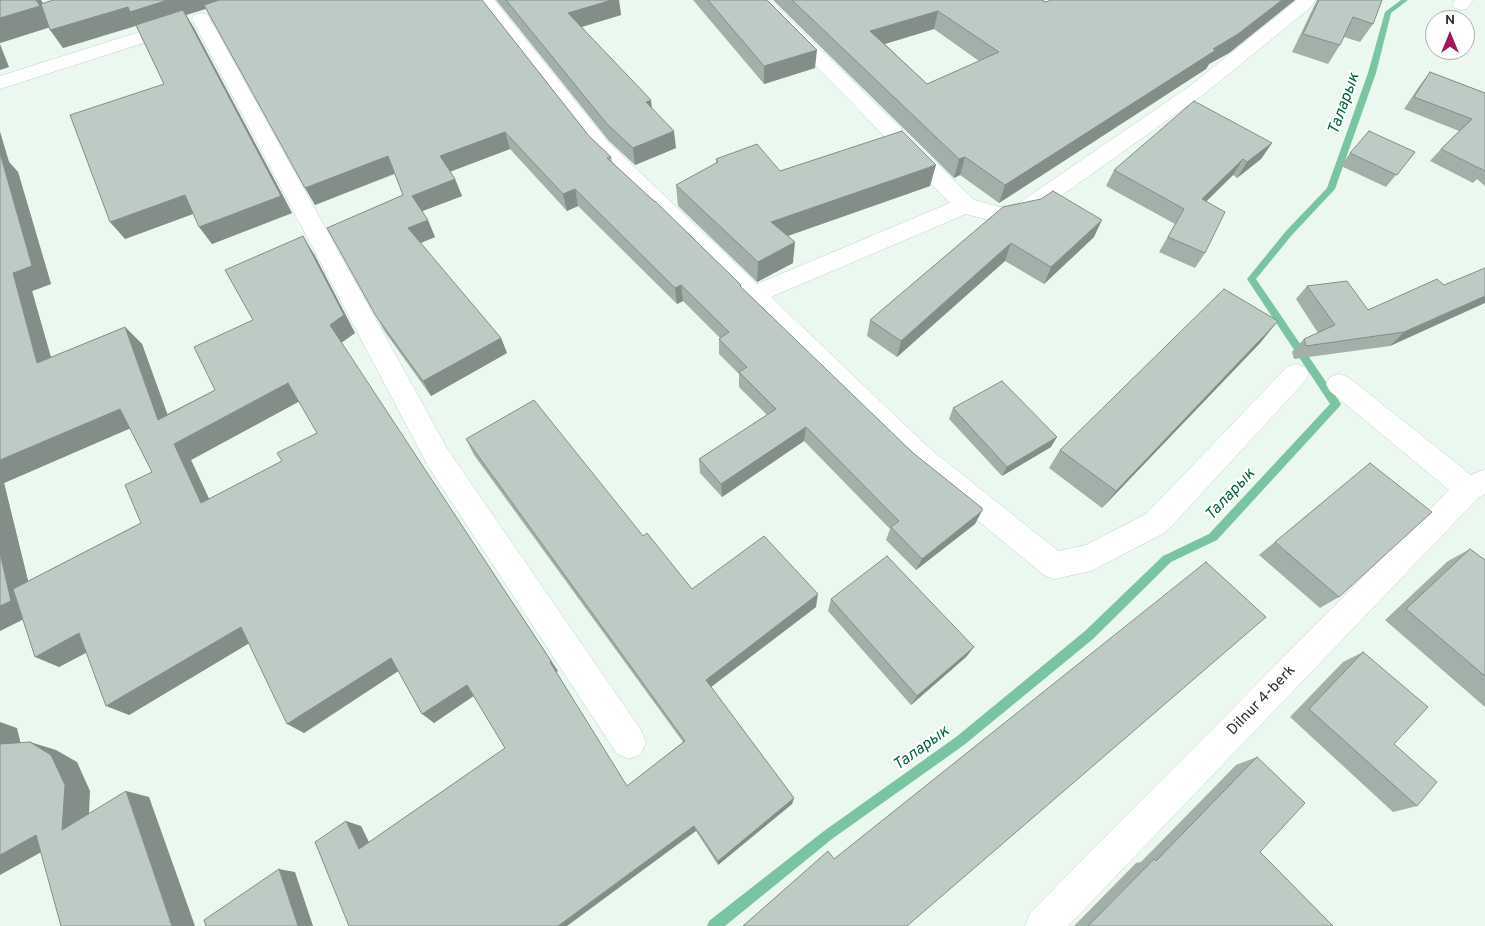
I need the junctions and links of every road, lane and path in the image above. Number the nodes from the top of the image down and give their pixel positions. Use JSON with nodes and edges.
{"nodes":[{"id":1,"x":484,"y":0,"type":"edge"},
{"id":2,"x":760,"y":0,"type":"edge"},
{"id":3,"x":1306,"y":0,"type":"edge"},
{"id":4,"x":0,"y":83,"type":"edge"},
{"id":5,"x":966,"y":205,"type":"junction"},
{"id":6,"x":753,"y":295,"type":"junction"},
{"id":7,"x":1296,"y":374,"type":"dead end"},
{"id":8,"x":1339,"y":384,"type":"dead end"},
{"id":9,"x":1476,"y":485,"type":"edge"},
{"id":10,"x":629,"y":742,"type":"dead end"},
{"id":11,"x":1043,"y":926,"type":"edge"}],
"edges":[{"from":1,"to":6,"type":"street"},
{"from":2,"to":5,"type":"street"},
{"from":3,"to":5,"type":"street"},
{"from":4,"to":10,"type":"street"},
{"from":5,"to":6,"type":"street"},
{"from":6,"to":7,"type":"street"},
{"from":8,"to":9,"type":"street"},
{"from":9,"to":11,"type":"street","name":"Dilnur 4-berk"}]}
